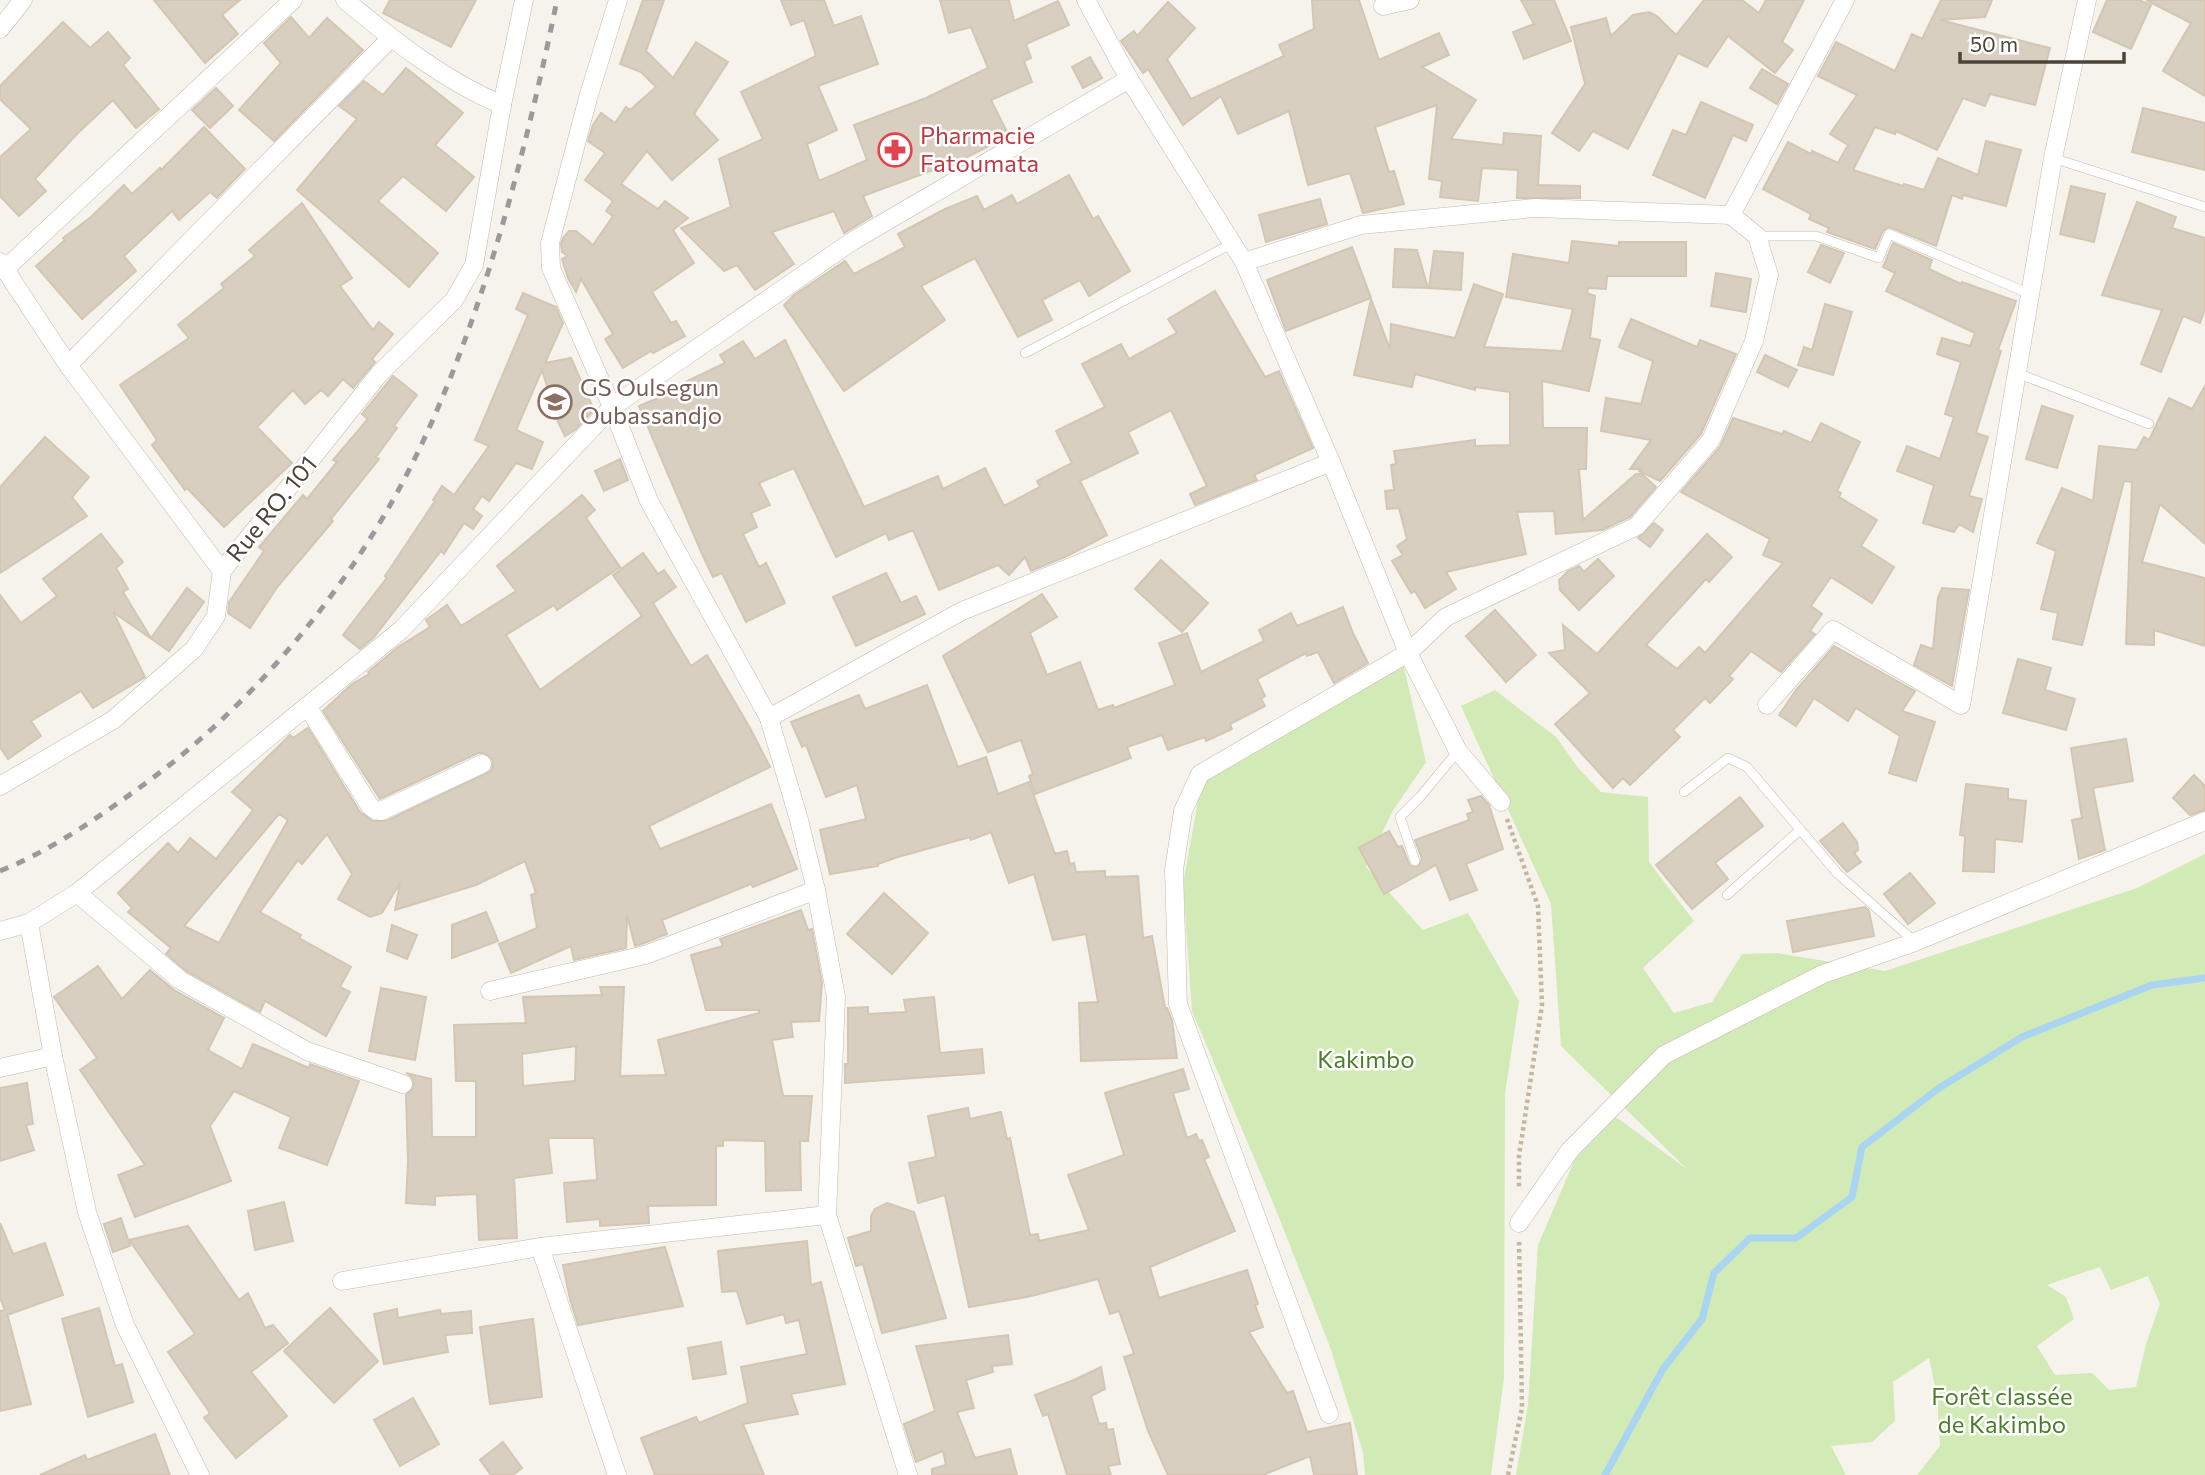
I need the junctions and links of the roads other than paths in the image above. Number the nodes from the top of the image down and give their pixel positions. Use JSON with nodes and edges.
{"nodes":[{"id":1,"x":23,"y":0,"type":"edge"},
{"id":2,"x":293,"y":0,"type":"edge"},
{"id":3,"x":345,"y":0,"type":"edge"},
{"id":4,"x":524,"y":0,"type":"edge"},
{"id":5,"x":618,"y":0,"type":"edge"},
{"id":6,"x":1086,"y":0,"type":"edge"},
{"id":7,"x":1410,"y":0,"type":"edge"},
{"id":8,"x":1845,"y":0,"type":"edge"},
{"id":9,"x":2087,"y":0,"type":"edge"},
{"id":10,"x":1383,"y":6,"type":"dead end"},
{"id":11,"x":0,"y":29,"type":"edge"},
{"id":12,"x":391,"y":38,"type":"junction"},
{"id":13,"x":1129,"y":79,"type":"junction"},
{"id":14,"x":502,"y":105,"type":"junction"},
{"id":15,"x":2053,"y":158,"type":"junction"},
{"id":16,"x":2205,"y":207,"type":"edge"},
{"id":17,"x":1731,"y":215,"type":"junction"},
{"id":18,"x":1757,"y":236,"type":"junction"},
{"id":19,"x":1233,"y":243,"type":"junction"},
{"id":20,"x":1244,"y":262,"type":"junction"},
{"id":21,"x":2,"y":266,"type":"edge"},
{"id":22,"x":2030,"y":295,"type":"junction"},
{"id":23,"x":1025,"y":353,"type":"dead end"},
{"id":24,"x":68,"y":365,"type":"junction"},
{"id":25,"x":2017,"y":373,"type":"junction"},
{"id":26,"x":612,"y":407,"type":"junction"},
{"id":27,"x":2148,"y":424,"type":"dead end"},
{"id":28,"x":1331,"y":462,"type":"junction"},
{"id":29,"x":222,"y":571,"type":"junction"},
{"id":30,"x":1408,"y":653,"type":"junction"},
{"id":31,"x":1767,"y":705,"type":"dead end"},
{"id":32,"x":307,"y":706,"type":"junction"},
{"id":33,"x":769,"y":719,"type":"junction"},
{"id":34,"x":1458,"y":751,"type":"junction"},
{"id":35,"x":482,"y":764,"type":"dead end"},
{"id":36,"x":1,"y":784,"type":"edge"},
{"id":37,"x":1684,"y":792,"type":"dead end"},
{"id":38,"x":1501,"y":802,"type":"road end"},
{"id":39,"x":2205,"y":821,"type":"edge"},
{"id":40,"x":1800,"y":830,"type":"junction"},
{"id":41,"x":1415,"y":861,"type":"dead end"},
{"id":42,"x":816,"y":890,"type":"junction"},
{"id":43,"x":76,"y":893,"type":"junction"},
{"id":44,"x":1727,"y":895,"type":"dead end"},
{"id":45,"x":29,"y":923,"type":"junction"},
{"id":46,"x":0,"y":931,"type":"edge"},
{"id":47,"x":1915,"y":942,"type":"junction"},
{"id":48,"x":490,"y":991,"type":"dead end"},
{"id":49,"x":53,"y":1056,"type":"junction"},
{"id":50,"x":0,"y":1068,"type":"edge"},
{"id":51,"x":403,"y":1084,"type":"dead end"},
{"id":52,"x":827,"y":1215,"type":"junction"},
{"id":53,"x":1519,"y":1223,"type":"road end"},
{"id":54,"x":540,"y":1247,"type":"junction"},
{"id":55,"x":342,"y":1281,"type":"dead end"},
{"id":56,"x":1329,"y":1414,"type":"dead end"},
{"id":57,"x":200,"y":1475,"type":"edge"},
{"id":58,"x":617,"y":1475,"type":"edge"},
{"id":59,"x":908,"y":1475,"type":"edge"}],
"edges":[{"from":1,"to":11,"type":"street"},
{"from":2,"to":21,"type":"street"},
{"from":3,"to":12,"type":"street"},
{"from":4,"to":14,"type":"street","name":"Rue RO. 101"},
{"from":5,"to":26,"type":"street"},
{"from":6,"to":13,"type":"street"},
{"from":7,"to":10,"type":"street"},
{"from":8,"to":17,"type":"street"},
{"from":9,"to":15,"type":"street"},
{"from":12,"to":14,"type":"street"},
{"from":12,"to":24,"type":"street"},
{"from":13,"to":19,"type":"street"},
{"from":13,"to":26,"type":"street"},
{"from":14,"to":29,"type":"street","name":"Rue RO. 101"},
{"from":15,"to":16,"type":"lane"},
{"from":15,"to":22,"type":"street"},
{"from":17,"to":18,"type":"street"},
{"from":17,"to":20,"type":"street"},
{"from":18,"to":22,"type":"lane"},
{"from":18,"to":30,"type":"street"},
{"from":19,"to":20,"type":"street"},
{"from":19,"to":23,"type":"lane"},
{"from":20,"to":28,"type":"street"},
{"from":21,"to":24,"type":"street"},
{"from":22,"to":25,"type":"street"},
{"from":24,"to":29,"type":"street"},
{"from":25,"to":27,"type":"lane"},
{"from":25,"to":31,"type":"street"},
{"from":26,"to":32,"type":"street"},
{"from":26,"to":33,"type":"street"},
{"from":28,"to":30,"type":"street"},
{"from":28,"to":33,"type":"street"},
{"from":29,"to":36,"type":"street","name":"Rue RO. 101"},
{"from":30,"to":34,"type":"street"},
{"from":30,"to":56,"type":"street"},
{"from":32,"to":35,"type":"street"},
{"from":32,"to":43,"type":"street"},
{"from":33,"to":42,"type":"street"},
{"from":34,"to":38,"type":"street"},
{"from":34,"to":41,"type":"lane"},
{"from":37,"to":40,"type":"lane"},
{"from":39,"to":47,"type":"street"},
{"from":40,"to":44,"type":"lane"},
{"from":40,"to":47,"type":"lane"},
{"from":42,"to":48,"type":"street"},
{"from":42,"to":52,"type":"street"},
{"from":43,"to":45,"type":"street"},
{"from":43,"to":51,"type":"street"},
{"from":45,"to":46,"type":"street"},
{"from":45,"to":49,"type":"street"},
{"from":47,"to":53,"type":"street"},
{"from":49,"to":50,"type":"street"},
{"from":49,"to":57,"type":"street"},
{"from":52,"to":54,"type":"street"},
{"from":52,"to":59,"type":"street"},
{"from":54,"to":55,"type":"street"},
{"from":54,"to":58,"type":"street"}]}
